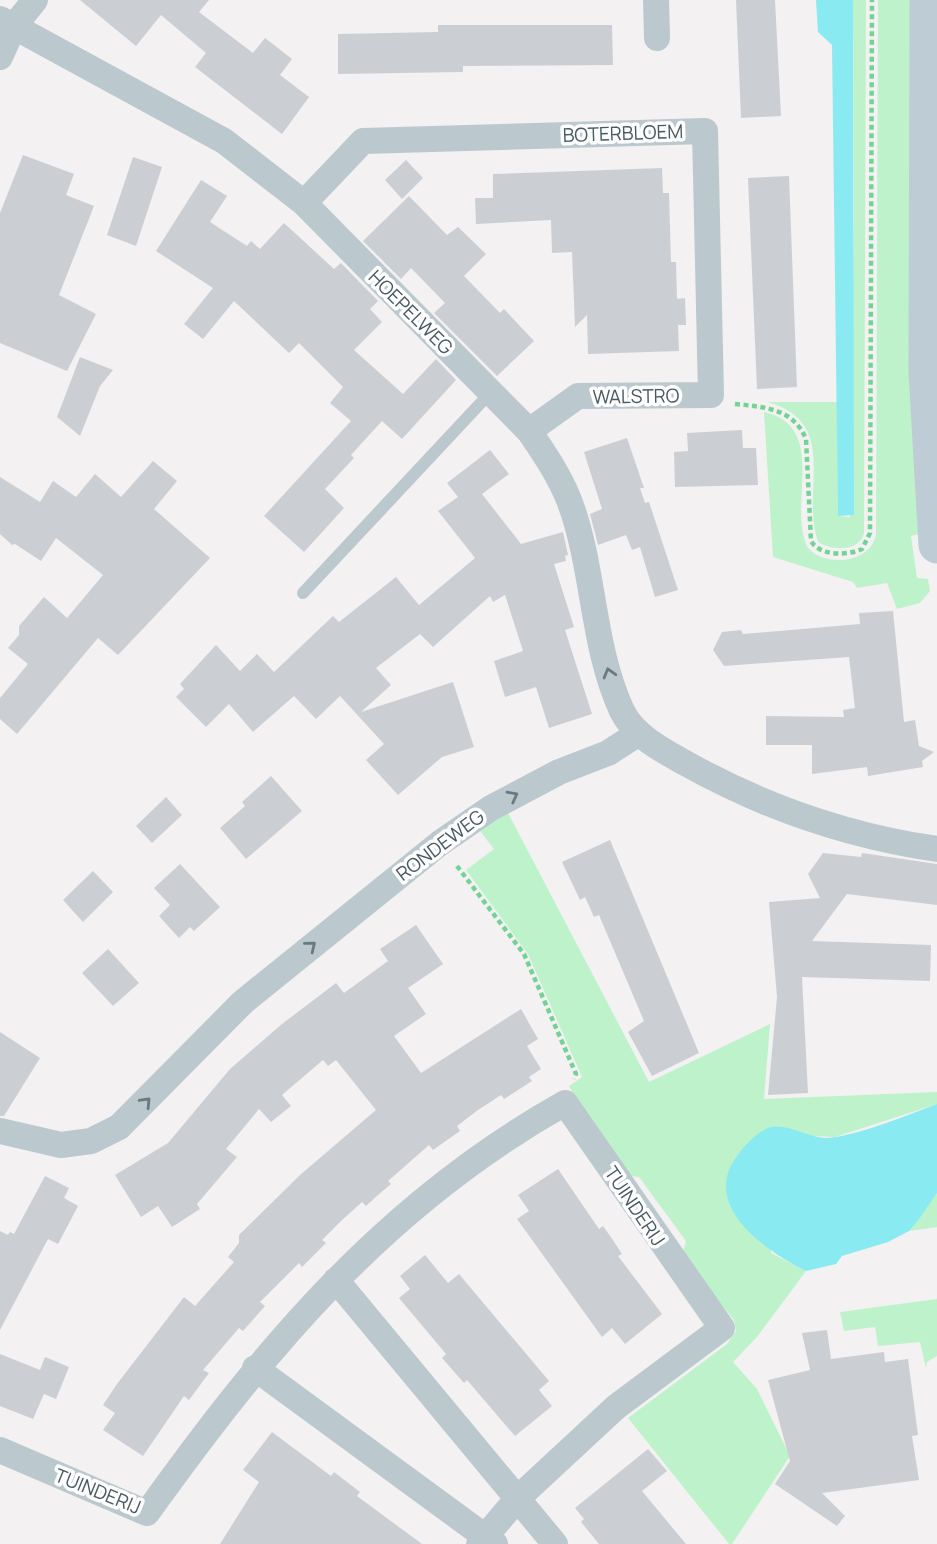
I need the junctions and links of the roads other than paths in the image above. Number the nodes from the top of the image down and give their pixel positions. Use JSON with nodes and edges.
{"nodes":[{"id":1,"x":35,"y":0,"type":"edge"},
{"id":2,"x":656,"y":0,"type":"edge"},
{"id":3,"x":928,"y":0,"type":"edge"},
{"id":4,"x":7,"y":22,"type":"edge"},
{"id":5,"x":657,"y":38,"type":"dead end"},
{"id":6,"x":0,"y":57,"type":"edge"},
{"id":7,"x":304,"y":203,"type":"junction"},
{"id":8,"x":491,"y":392,"type":"junction"},
{"id":9,"x":711,"y":395,"type":"joint"},
{"id":10,"x":529,"y":431,"type":"junction"},
{"id":11,"x":937,"y":545,"type":"edge"},
{"id":12,"x":303,"y":593,"type":"dead end"},
{"id":13,"x":639,"y":733,"type":"junction"},
{"id":14,"x":937,"y":849,"type":"edge"},
{"id":15,"x":0,"y":1131,"type":"edge"},
{"id":16,"x":337,"y":1280,"type":"junction"},
{"id":17,"x":255,"y":1368,"type":"junction"},
{"id":18,"x":0,"y":1450,"type":"edge"},
{"id":19,"x":518,"y":1498,"type":"junction"},
{"id":20,"x":486,"y":1542,"type":"edge"},
{"id":21,"x":555,"y":1544,"type":"edge"}],
"edges":[{"from":1,"to":4,"type":"street"},
{"from":2,"to":5,"type":"street"},
{"from":3,"to":11,"type":"main road"},
{"from":4,"to":6,"type":"street"},
{"from":4,"to":7,"type":"street","name":"HOEPELWEG"},
{"from":7,"to":8,"type":"street","name":"HOEPELWEG"},
{"from":7,"to":9,"type":"street","name":"BOTERBLOEM"},
{"from":8,"to":10,"type":"street","name":"HOEPELWEG"},
{"from":8,"to":12,"type":"lane"},
{"from":9,"to":10,"type":"street","name":"WALSTRO"},
{"from":13,"to":10,"type":"street","name":"HOEPELWEG","one_way":true},
{"from":13,"to":14,"type":"street"},
{"from":15,"to":13,"type":"street","name":"RONDEWEG","one_way":true},
{"from":16,"to":17,"type":"street","name":"TUINDERIJ"},
{"from":16,"to":19,"type":"street"},
{"from":16,"to":19,"type":"street","name":"TUINDERIJ"},
{"from":17,"to":18,"type":"street","name":"TUINDERIJ"},
{"from":17,"to":20,"type":"street","name":"TUINDERIJ"},
{"from":19,"to":20,"type":"street","name":"TUINDERIJ"},
{"from":19,"to":21,"type":"street"}]}
